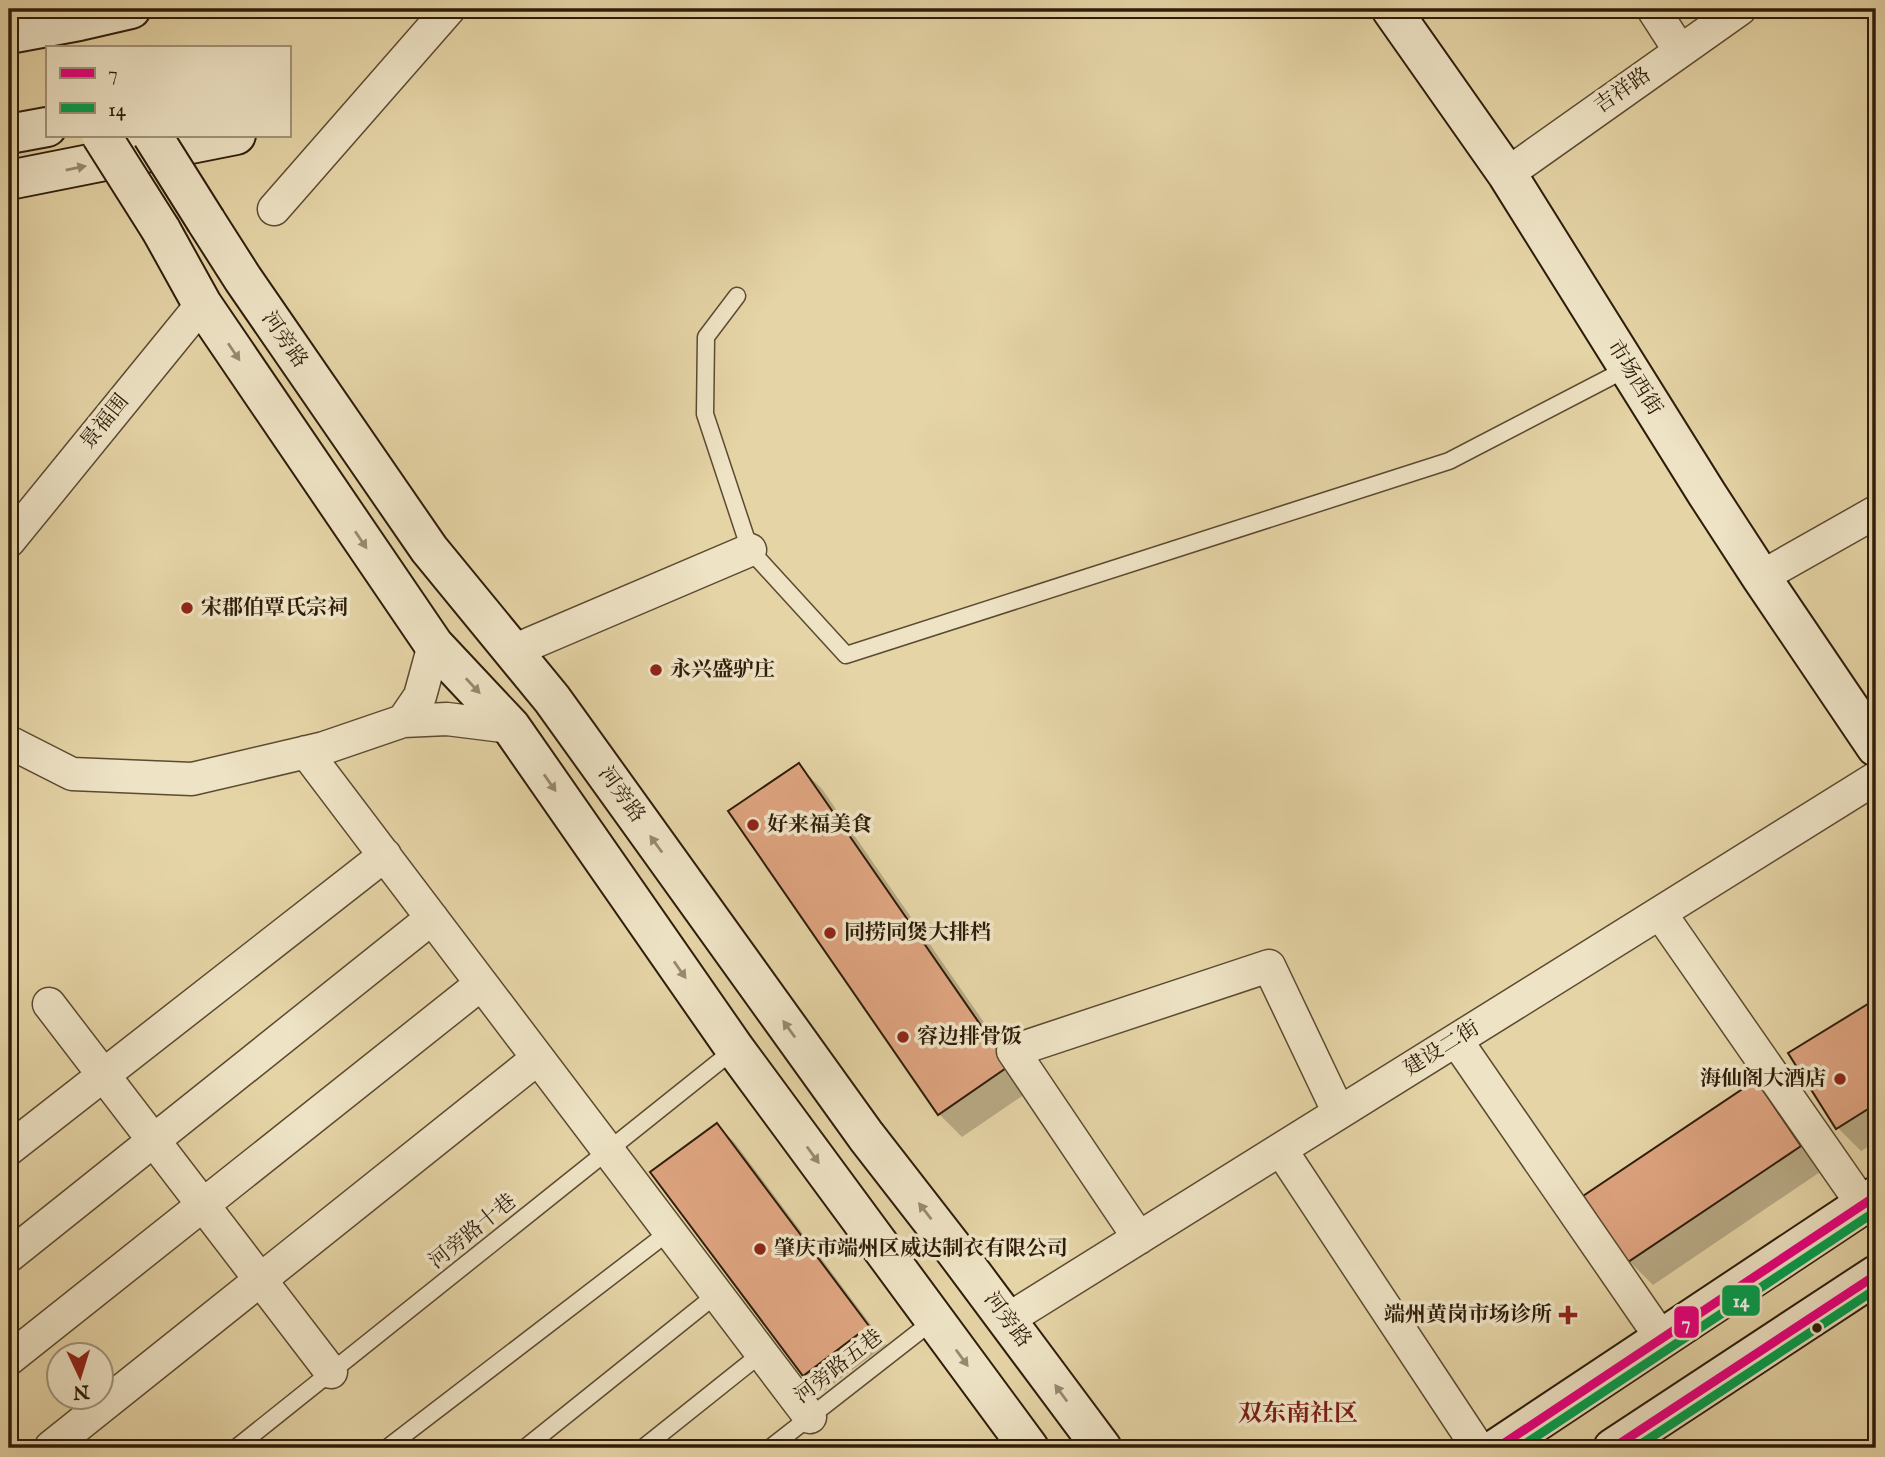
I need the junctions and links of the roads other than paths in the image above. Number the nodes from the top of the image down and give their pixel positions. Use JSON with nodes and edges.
{"nodes":[{"id":1,"x":131,"y":9,"type":"edge"},
{"id":2,"x":449,"y":9,"type":"edge"},
{"id":3,"x":1391,"y":9,"type":"edge"},
{"id":4,"x":1653,"y":9,"type":"edge"},
{"id":5,"x":1740,"y":9,"type":"edge"},
{"id":6,"x":83,"y":26,"type":"edge"},
{"id":7,"x":31,"y":30,"type":"edge"},
{"id":8,"x":1680,"y":51,"type":"junction"},
{"id":9,"x":46,"y":127,"type":"edge"},
{"id":10,"x":9,"y":134,"type":"edge"},
{"id":11,"x":102,"y":136,"type":"edge"},
{"id":12,"x":153,"y":136,"type":"edge"},
{"id":13,"x":231,"y":136,"type":"edge"},
{"id":14,"x":1507,"y":174,"type":"junction"},
{"id":15,"x":9,"y":180,"type":"edge"},
{"id":16,"x":274,"y":209,"type":"dead end"},
{"id":17,"x":243,"y":279,"type":"junction"},
{"id":18,"x":737,"y":296,"type":"dead end"},
{"id":19,"x":202,"y":304,"type":"junction"},
{"id":20,"x":1628,"y":368,"type":"junction"},
{"id":21,"x":1876,"y":512,"type":"edge"},
{"id":22,"x":9,"y":541,"type":"edge"},
{"id":23,"x":750,"y":550,"type":"junction"},
{"id":24,"x":1761,"y":577,"type":"junction"},
{"id":25,"x":434,"y":645,"type":"junction"},
{"id":26,"x":513,"y":651,"type":"junction"},
{"id":27,"x":403,"y":721,"type":"junction"},
{"id":28,"x":511,"y":727,"type":"junction"},
{"id":29,"x":9,"y":742,"type":"edge"},
{"id":30,"x":1876,"y":747,"type":"edge"},
{"id":31,"x":306,"y":752,"type":"junction"},
{"id":32,"x":1876,"y":778,"type":"edge"},
{"id":33,"x":384,"y":855,"type":"junction"},
{"id":34,"x":1660,"y":913,"type":"junction"},
{"id":35,"x":432,"y":918,"type":"junction"},
{"id":36,"x":481,"y":984,"type":"junction"},
{"id":37,"x":49,"y":1004,"type":"dead end"},
{"id":38,"x":1456,"y":1040,"type":"junction"},
{"id":39,"x":735,"y":1049,"type":"junction"},
{"id":40,"x":538,"y":1058,"type":"junction"},
{"id":41,"x":104,"y":1075,"type":"junction"},
{"id":42,"x":1339,"y":1113,"type":"junction"},
{"id":43,"x":154,"y":1140,"type":"junction"},
{"id":44,"x":9,"y":1149,"type":"edge"},
{"id":45,"x":1281,"y":1150,"type":"junction"},
{"id":46,"x":608,"y":1151,"type":"junction"},
{"id":47,"x":1870,"y":1201,"type":"edge"},
{"id":48,"x":203,"y":1204,"type":"junction"},
{"id":49,"x":670,"y":1231,"type":"junction"},
{"id":50,"x":1139,"y":1238,"type":"junction"},
{"id":51,"x":9,"y":1256,"type":"edge"},
{"id":52,"x":1876,"y":1275,"type":"edge"},
{"id":53,"x":260,"y":1280,"type":"junction"},
{"id":54,"x":717,"y":1294,"type":"junction"},
{"id":55,"x":934,"y":1320,"type":"junction"},
{"id":56,"x":1007,"y":1320,"type":"junction"},
{"id":57,"x":1662,"y":1339,"type":"junction"},
{"id":58,"x":762,"y":1353,"type":"junction"},
{"id":59,"x":9,"y":1359,"type":"edge"},
{"id":60,"x":331,"y":1372,"type":"junction"},
{"id":61,"x":810,"y":1417,"type":"junction"},
{"id":62,"x":1542,"y":1436,"type":"edge"},
{"id":63,"x":51,"y":1447,"type":"edge"},
{"id":64,"x":236,"y":1448,"type":"edge"},
{"id":65,"x":387,"y":1448,"type":"edge"},
{"id":66,"x":525,"y":1448,"type":"edge"},
{"id":67,"x":643,"y":1448,"type":"edge"},
{"id":68,"x":769,"y":1448,"type":"edge"},
{"id":69,"x":1029,"y":1448,"type":"edge"},
{"id":70,"x":1102,"y":1448,"type":"edge"},
{"id":71,"x":1478,"y":1448,"type":"edge"},
{"id":72,"x":1497,"y":1448,"type":"edge"},
{"id":73,"x":1613,"y":1448,"type":"edge"}],
"edges":[{"from":1,"to":6,"type":"street"},
{"from":2,"to":16,"type":"street"},
{"from":3,"to":14,"type":"street","name":"市场西街"},
{"from":4,"to":8,"type":"street"},
{"from":5,"to":8,"type":"street","name":"吉祥路"},
{"from":6,"to":7,"type":"street"},
{"from":8,"to":14,"type":"street","name":"吉祥路"},
{"from":9,"to":10,"type":"street"},
{"from":11,"to":19,"type":"street","bridge":true},
{"from":12,"to":17,"type":"street","name":"河旁路","bridge":true},
{"from":15,"to":13,"type":"street","one_way":true},
{"from":14,"to":20,"type":"street","name":"市场西街"},
{"from":17,"to":19,"type":"street"},
{"from":17,"to":26,"type":"street","name":"河旁路"},
{"from":18,"to":23,"type":"lane"},
{"from":19,"to":22,"type":"street","name":"景福围"},
{"from":19,"to":25,"type":"street","one_way":true},
{"from":20,"to":23,"type":"lane"},
{"from":20,"to":24,"type":"street","name":"市场西街"},
{"from":21,"to":24,"type":"street"},
{"from":23,"to":26,"type":"street"},
{"from":24,"to":30,"type":"street","name":"市场西街"},
{"from":25,"to":27,"type":"street"},
{"from":25,"to":28,"type":"street","one_way":true},
{"from":56,"to":26,"type":"street","name":"河旁路","one_way":true},
{"from":27,"to":28,"type":"street"},
{"from":27,"to":31,"type":"street"},
{"from":28,"to":39,"type":"street","one_way":true},
{"from":29,"to":31,"type":"street"},
{"from":31,"to":33,"type":"street"},
{"from":32,"to":34,"type":"street","name":"建设二街"},
{"from":33,"to":35,"type":"street"},
{"from":33,"to":41,"type":"street"},
{"from":34,"to":38,"type":"street","name":"建设二街"},
{"from":34,"to":47,"type":"street"},
{"from":35,"to":36,"type":"street"},
{"from":35,"to":43,"type":"street"},
{"from":36,"to":40,"type":"street"},
{"from":36,"to":48,"type":"street"},
{"from":37,"to":41,"type":"street"},
{"from":38,"to":42,"type":"street","name":"建设二街"},
{"from":38,"to":57,"type":"street"},
{"from":39,"to":46,"type":"lane","name":"河旁路十巷"},
{"from":39,"to":55,"type":"street","one_way":true},
{"from":40,"to":46,"type":"street"},
{"from":40,"to":53,"type":"street"},
{"from":41,"to":43,"type":"street"},
{"from":41,"to":44,"type":"street"},
{"from":42,"to":45,"type":"street","name":"建设二街"},
{"from":42,"to":50,"type":"street"},
{"from":43,"to":48,"type":"street"},
{"from":43,"to":51,"type":"street"},
{"from":45,"to":50,"type":"street","name":"建设二街"},
{"from":45,"to":71,"type":"street"},
{"from":46,"to":49,"type":"street"},
{"from":46,"to":60,"type":"lane","name":"河旁路十巷"},
{"from":47,"to":57,"type":"street"},
{"from":48,"to":53,"type":"street"},
{"from":48,"to":59,"type":"street"},
{"from":49,"to":54,"type":"street"},
{"from":49,"to":65,"type":"lane"},
{"from":50,"to":56,"type":"street","name":"建设二街"},
{"from":52,"to":73,"type":"street"},
{"from":53,"to":60,"type":"street"},
{"from":53,"to":63,"type":"street"},
{"from":54,"to":58,"type":"street"},
{"from":54,"to":66,"type":"lane"},
{"from":55,"to":61,"type":"lane","name":"河旁路五巷"},
{"from":55,"to":69,"type":"street","one_way":true},
{"from":70,"to":56,"type":"street","name":"河旁路","one_way":true},
{"from":57,"to":62,"type":"street"},
{"from":58,"to":61,"type":"street"},
{"from":58,"to":67,"type":"lane"},
{"from":60,"to":64,"type":"lane","name":"河旁路十巷"},
{"from":61,"to":68,"type":"lane","name":"河旁路五巷"},
{"from":62,"to":72,"type":"street"}]}
